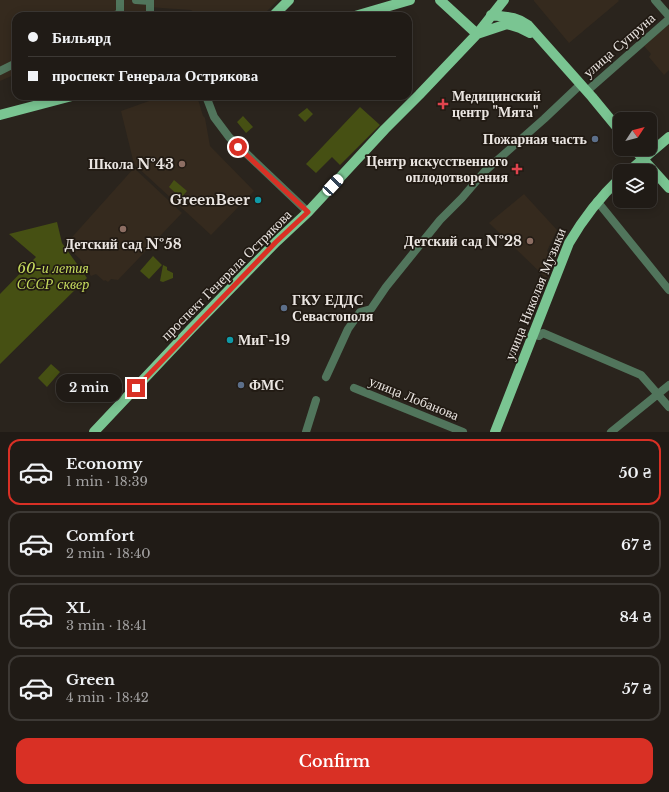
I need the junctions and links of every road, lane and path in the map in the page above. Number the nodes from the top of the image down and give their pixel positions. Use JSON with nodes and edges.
{"nodes":[{"id":1,"x":120,"y":0,"type":"edge"},
{"id":2,"x":136,"y":0,"type":"edge"},
{"id":3,"x":150,"y":0,"type":"edge"},
{"id":4,"x":410,"y":0,"type":"edge"},
{"id":5,"x":440,"y":0,"type":"edge"},
{"id":6,"x":655,"y":0,"type":"edge"},
{"id":7,"x":287,"y":2,"type":"edge"},
{"id":8,"x":503,"y":2,"type":"edge"},
{"id":9,"x":118,"y":12,"type":"edge"},
{"id":10,"x":150,"y":12,"type":"edge"},
{"id":11,"x":277,"y":12,"type":"edge"},
{"id":12,"x":281,"y":12,"type":"edge"},
{"id":13,"x":369,"y":12,"type":"edge"},
{"id":14,"x":669,"y":17,"type":"edge"},
{"id":15,"x":500,"y":19,"type":"junction"},
{"id":16,"x":466,"y":25,"type":"junction"},
{"id":17,"x":477,"y":34,"type":"junction"},
{"id":18,"x":12,"y":65,"type":"edge"},
{"id":19,"x":0,"y":70,"type":"edge"},
{"id":20,"x":584,"y":88,"type":"junction"},
{"id":21,"x":57,"y":100,"type":"edge"},
{"id":22,"x":208,"y":100,"type":"edge"},
{"id":23,"x":0,"y":115,"type":"edge"},
{"id":24,"x":613,"y":123,"type":"edge"},
{"id":25,"x":669,"y":137,"type":"edge"},
{"id":26,"x":640,"y":156,"type":"edge"},
{"id":27,"x":642,"y":159,"type":"junction"},
{"id":28,"x":637,"y":164,"type":"edge"},
{"id":29,"x":613,"y":185,"type":"edge"},
{"id":30,"x":669,"y":188,"type":"edge"},
{"id":31,"x":597,"y":201,"type":"junction"},
{"id":32,"x":308,"y":212,"type":"junction"},
{"id":33,"x":669,"y":290,"type":"edge"},
{"id":34,"x":534,"y":333,"type":"junction"},
{"id":35,"x":326,"y":377,"type":"dead end"},
{"id":36,"x":669,"y":385,"type":"edge"},
{"id":37,"x":354,"y":388,"type":"dead end"},
{"id":38,"x":658,"y":394,"type":"junction"},
{"id":39,"x":316,"y":400,"type":"dead end"},
{"id":40,"x":669,"y":407,"type":"edge"},
{"id":41,"x":94,"y":432,"type":"edge"},
{"id":42,"x":306,"y":432,"type":"edge"},
{"id":43,"x":463,"y":432,"type":"edge"},
{"id":44,"x":495,"y":432,"type":"edge"},
{"id":45,"x":611,"y":432,"type":"edge"}],
"edges":[{"from":1,"to":9,"type":"street"},
{"from":2,"to":3,"type":"street"},
{"from":3,"to":10,"type":"street"},
{"from":4,"to":13,"type":"main road"},
{"from":5,"to":16,"type":"main road"},
{"from":6,"to":14,"type":"street"},
{"from":7,"to":11,"type":"main road"},
{"from":7,"to":12,"type":"main road"},
{"from":8,"to":15,"type":"main road"},
{"from":14,"to":20,"type":"street","name":"улица Супруна"},
{"from":15,"to":16,"type":"main road"},
{"from":15,"to":17,"type":"main road"},
{"from":15,"to":17,"type":"main road","name":"проспект Генерала Острякова"},
{"from":15,"to":20,"type":"main road"},
{"from":16,"to":17,"type":"main road"},
{"from":17,"to":32,"type":"main road","name":"проспект Генерала Острякова"},
{"from":18,"to":19,"type":"street"},
{"from":20,"to":24,"type":"main road"},
{"from":20,"to":35,"type":"street","name":"улица Супруна"},
{"from":21,"to":23,"type":"main road"},
{"from":22,"to":32,"type":"street"},
{"from":25,"to":27,"type":"main road"},
{"from":26,"to":27,"type":"main road"},
{"from":27,"to":28,"type":"main road"},
{"from":27,"to":30,"type":"main road"},
{"from":29,"to":31,"type":"main road","name":"улица Николая Музыки"},
{"from":31,"to":33,"type":"street"},
{"from":31,"to":34,"type":"main road","name":"улица Николая Музыки"},
{"from":32,"to":41,"type":"main road","name":"проспект Генерала Острякова"},
{"from":34,"to":38,"type":"street"},
{"from":34,"to":44,"type":"main road","name":"улица Николая Музыки"},
{"from":36,"to":38,"type":"street"},
{"from":37,"to":43,"type":"street","name":"улица Лобанова"},
{"from":38,"to":40,"type":"street"},
{"from":38,"to":45,"type":"street"},
{"from":39,"to":42,"type":"street"}]}
